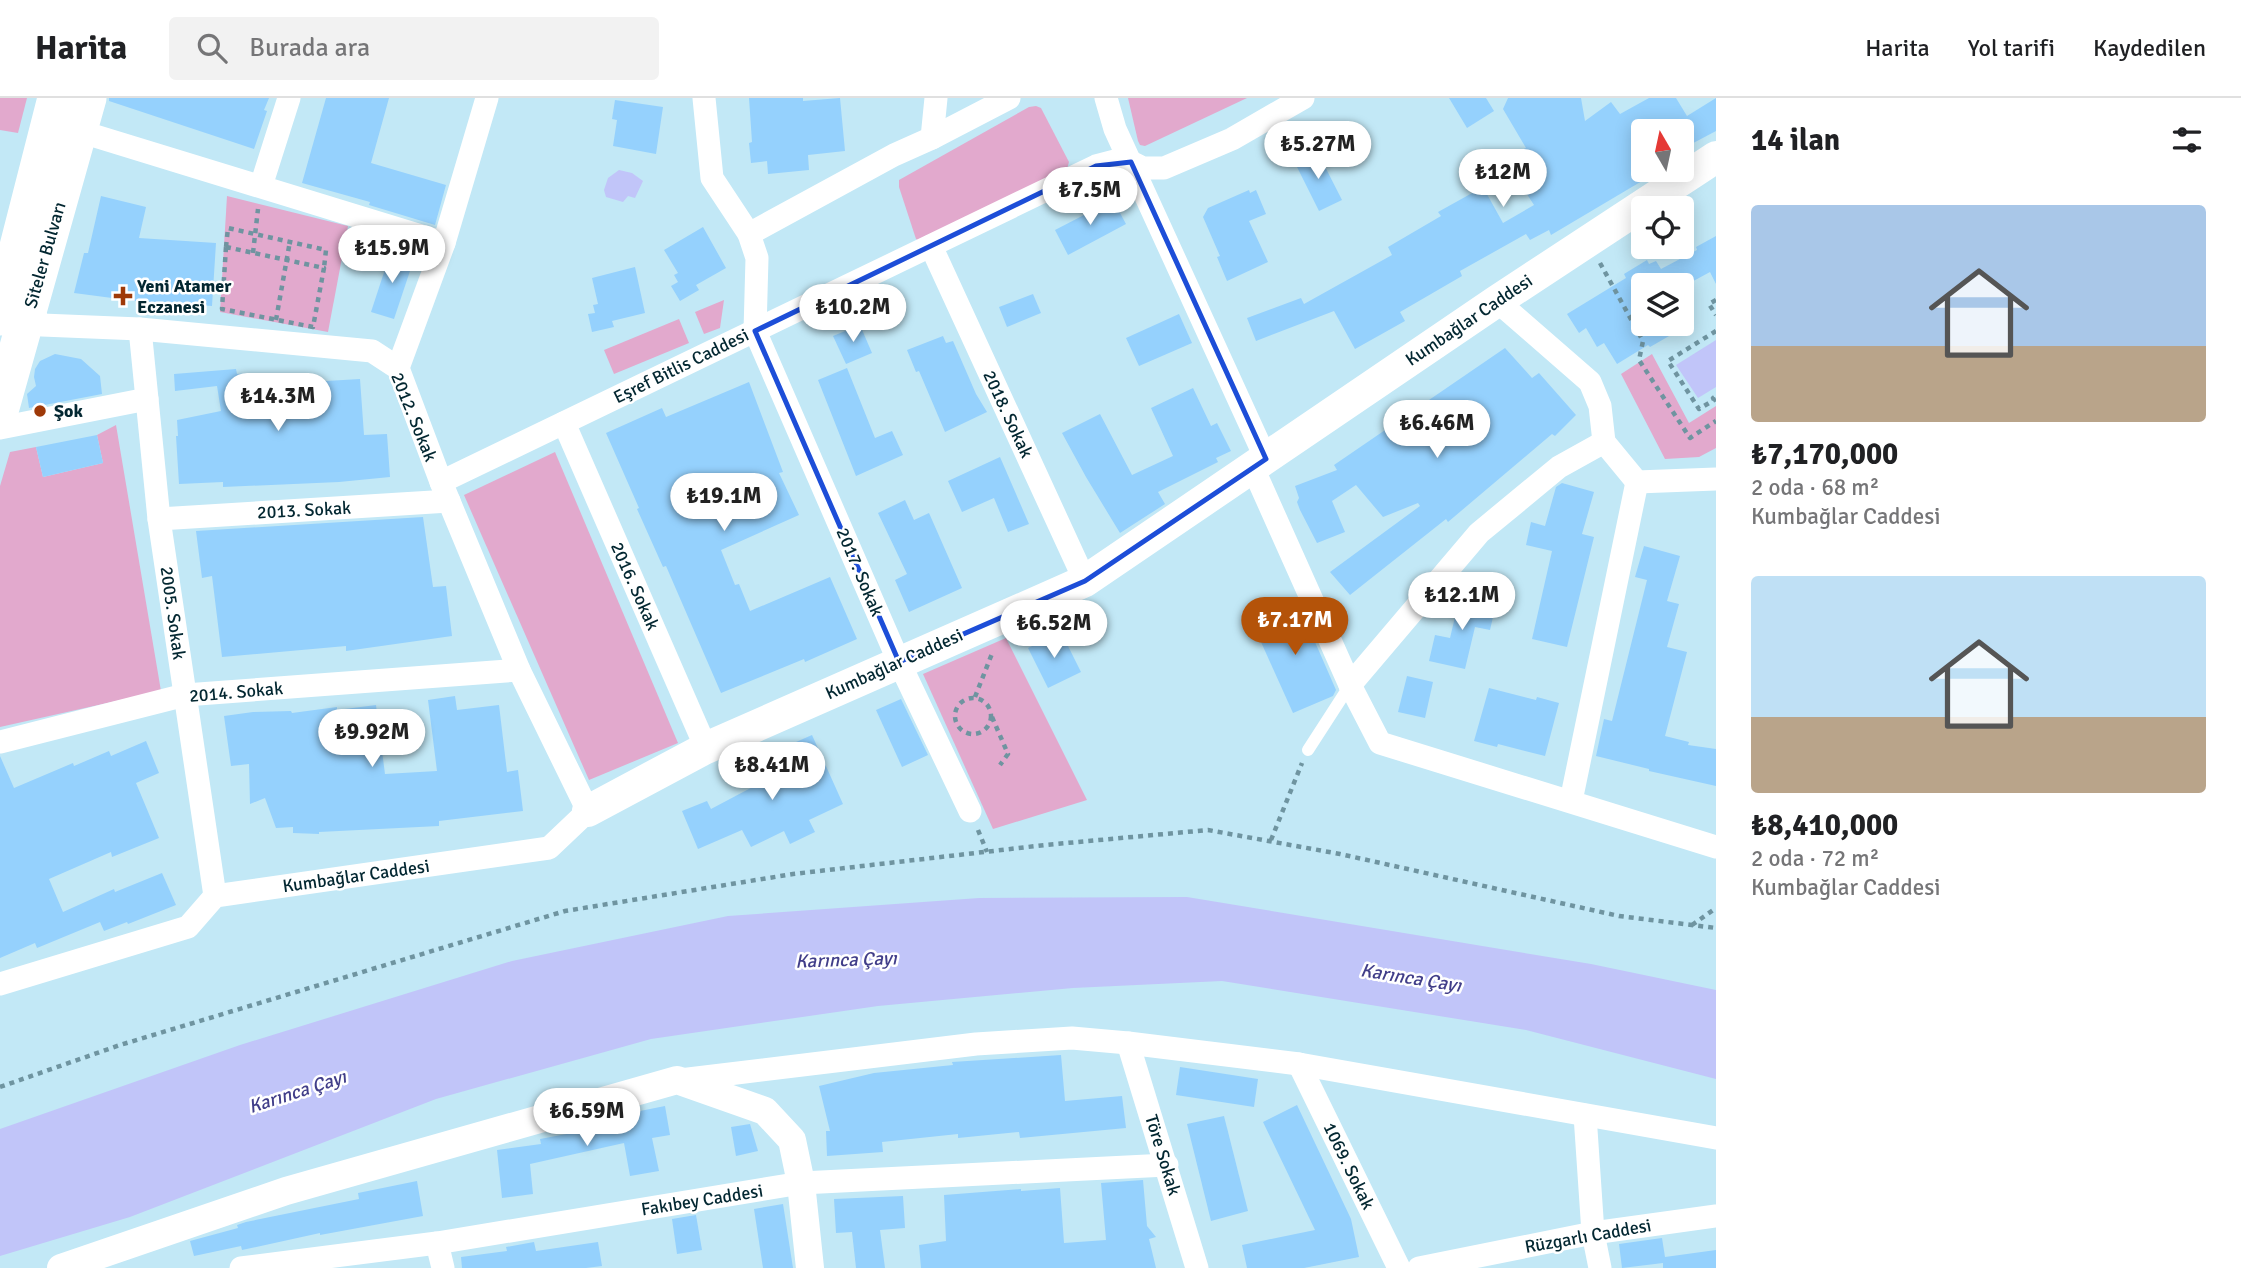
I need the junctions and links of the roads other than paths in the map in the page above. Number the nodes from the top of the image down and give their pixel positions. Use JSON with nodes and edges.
{"nodes":[{"id":1,"x":289,"y":98,"type":"edge"},
{"id":2,"x":487,"y":98,"type":"edge"},
{"id":3,"x":704,"y":98,"type":"edge"},
{"id":4,"x":936,"y":98,"type":"edge"},
{"id":5,"x":1009,"y":98,"type":"edge"},
{"id":6,"x":1106,"y":98,"type":"edge"},
{"id":7,"x":1303,"y":98,"type":"edge"},
{"id":8,"x":68,"y":112,"type":"edge"},
{"id":9,"x":932,"y":138,"type":"junction"},
{"id":10,"x":1716,"y":157,"type":"edge"},
{"id":11,"x":1131,"y":162,"type":"junction"},
{"id":12,"x":261,"y":186,"type":"junction"},
{"id":13,"x":749,"y":234,"type":"junction"},
{"id":14,"x":444,"y":243,"type":"junction"},
{"id":15,"x":932,"y":246,"type":"junction"},
{"id":16,"x":9,"y":297,"type":"edge"},
{"id":17,"x":1497,"y":300,"type":"junction"},
{"id":18,"x":140,"y":329,"type":"junction"},
{"id":19,"x":755,"y":331,"type":"junction"},
{"id":20,"x":398,"y":368,"type":"junction"},
{"id":21,"x":147,"y":399,"type":"junction"},
{"id":22,"x":0,"y":411,"type":"edge"},
{"id":23,"x":565,"y":423,"type":"junction"},
{"id":24,"x":0,"y":428,"type":"edge"},
{"id":25,"x":1604,"y":442,"type":"junction"},
{"id":26,"x":1259,"y":464,"type":"junction"},
{"id":27,"x":1716,"y":479,"type":"edge"},
{"id":28,"x":1637,"y":482,"type":"junction"},
{"id":29,"x":445,"y":492,"type":"junction"},
{"id":30,"x":159,"y":519,"type":"junction"},
{"id":31,"x":1084,"y":581,"type":"junction"},
{"id":32,"x":899,"y":662,"type":"junction"},
{"id":33,"x":519,"y":670,"type":"junction"},
{"id":34,"x":1350,"y":685,"type":"junction"},
{"id":35,"x":185,"y":695,"type":"junction"},
{"id":36,"x":0,"y":742,"type":"edge"},
{"id":37,"x":706,"y":748,"type":"junction"},
{"id":38,"x":1308,"y":750,"type":"road end"},
{"id":39,"x":1570,"y":801,"type":"junction"},
{"id":40,"x":588,"y":811,"type":"junction"},
{"id":41,"x":970,"y":811,"type":"dead end"},
{"id":42,"x":1716,"y":847,"type":"edge"},
{"id":43,"x":215,"y":896,"type":"junction"},
{"id":44,"x":0,"y":984,"type":"edge"},
{"id":45,"x":1128,"y":1043,"type":"junction"},
{"id":46,"x":1300,"y":1064,"type":"junction"},
{"id":47,"x":677,"y":1080,"type":"junction"},
{"id":48,"x":1585,"y":1115,"type":"junction"},
{"id":49,"x":1716,"y":1138,"type":"edge"},
{"id":50,"x":1167,"y":1165,"type":"junction"},
{"id":51,"x":801,"y":1184,"type":"junction"},
{"id":52,"x":1716,"y":1216,"type":"edge"},
{"id":53,"x":1593,"y":1233,"type":"junction"},
{"id":54,"x":437,"y":1243,"type":"junction"},
{"id":55,"x":61,"y":1268,"type":"edge"},
{"id":56,"x":241,"y":1268,"type":"edge"},
{"id":57,"x":443,"y":1268,"type":"edge"},
{"id":58,"x":810,"y":1268,"type":"edge"},
{"id":59,"x":1197,"y":1268,"type":"edge"},
{"id":60,"x":1399,"y":1268,"type":"edge"},
{"id":61,"x":1419,"y":1268,"type":"edge"},
{"id":62,"x":1600,"y":1268,"type":"edge"}],
"edges":[{"from":1,"to":12,"type":"street"},
{"from":2,"to":14,"type":"street"},
{"from":3,"to":13,"type":"street"},
{"from":4,"to":9,"type":"street"},
{"from":5,"to":9,"type":"street"},
{"from":6,"to":11,"type":"street"},
{"from":7,"to":11,"type":"street","name":"Eşref Bitlis Caddesi"},
{"from":8,"to":12,"type":"street"},
{"from":8,"to":16,"type":"main road","name":"Siteler Bulvarı"},
{"from":9,"to":13,"type":"street"},
{"from":10,"to":17,"type":"main road","name":"Kumbağlar Caddesi"},
{"from":11,"to":15,"type":"street","name":"Eşref Bitlis Caddesi"},
{"from":11,"to":26,"type":"street"},
{"from":12,"to":14,"type":"street"},
{"from":13,"to":19,"type":"street"},
{"from":14,"to":20,"type":"street"},
{"from":15,"to":19,"type":"street","name":"Eşref Bitlis Caddesi"},
{"from":15,"to":31,"type":"street","name":"2018. Sokak"},
{"from":16,"to":18,"type":"street","name":"2012. Sokak"},
{"from":16,"to":22,"type":"main road","name":"Siteler Bulvarı"},
{"from":17,"to":25,"type":"street"},
{"from":17,"to":26,"type":"main road","name":"Kumbağlar Caddesi"},
{"from":18,"to":20,"type":"street","name":"2012. Sokak"},
{"from":18,"to":21,"type":"street","name":"2005. Sokak"},
{"from":19,"to":23,"type":"street","name":"Eşref Bitlis Caddesi"},
{"from":19,"to":32,"type":"street","name":"2017. Sokak"},
{"from":20,"to":29,"type":"street","name":"2012. Sokak"},
{"from":21,"to":24,"type":"street"},
{"from":21,"to":30,"type":"street","name":"2005. Sokak"},
{"from":23,"to":29,"type":"street","name":"Eşref Bitlis Caddesi"},
{"from":23,"to":37,"type":"street","name":"2016. Sokak"},
{"from":25,"to":28,"type":"street"},
{"from":25,"to":34,"type":"street"},
{"from":26,"to":31,"type":"main road","name":"Kumbağlar Caddesi"},
{"from":26,"to":34,"type":"street"},
{"from":27,"to":28,"type":"street"},
{"from":28,"to":39,"type":"street"},
{"from":29,"to":30,"type":"street","name":"2013. Sokak"},
{"from":29,"to":33,"type":"street","name":"2012. Sokak"},
{"from":30,"to":35,"type":"street","name":"2005. Sokak"},
{"from":31,"to":32,"type":"main road","name":"Kumbağlar Caddesi"},
{"from":32,"to":37,"type":"main road","name":"Kumbağlar Caddesi"},
{"from":32,"to":41,"type":"street","name":"2017. Sokak"},
{"from":33,"to":35,"type":"street","name":"2014. Sokak"},
{"from":33,"to":40,"type":"street","name":"2012. Sokak"},
{"from":34,"to":38,"type":"lane"},
{"from":34,"to":39,"type":"street"},
{"from":35,"to":36,"type":"street","name":"2014. Sokak"},
{"from":35,"to":43,"type":"street","name":"2005. Sokak"},
{"from":37,"to":40,"type":"main road","name":"Kumbağlar Caddesi"},
{"from":39,"to":42,"type":"street"},
{"from":40,"to":43,"type":"street","name":"Kumbağlar Caddesi"},
{"from":43,"to":44,"type":"street"},
{"from":45,"to":46,"type":"street"},
{"from":45,"to":47,"type":"street"},
{"from":45,"to":50,"type":"street","name":"Töre Sokak"},
{"from":46,"to":48,"type":"street"},
{"from":46,"to":60,"type":"street","name":"1069. Sokak"},
{"from":47,"to":51,"type":"street"},
{"from":47,"to":55,"type":"street"},
{"from":48,"to":49,"type":"street"},
{"from":48,"to":53,"type":"street"},
{"from":50,"to":51,"type":"street","name":"Fakıbey Caddesi"},
{"from":50,"to":59,"type":"street","name":"Töre Sokak"},
{"from":51,"to":54,"type":"street","name":"Fakıbey Caddesi"},
{"from":51,"to":58,"type":"street"},
{"from":52,"to":53,"type":"street","name":"Rüzgarlı Caddesi"},
{"from":53,"to":61,"type":"street","name":"Rüzgarlı Caddesi"},
{"from":53,"to":62,"type":"street"},
{"from":54,"to":56,"type":"street","name":"Fakıbey Caddesi"},
{"from":54,"to":57,"type":"street"}]}
